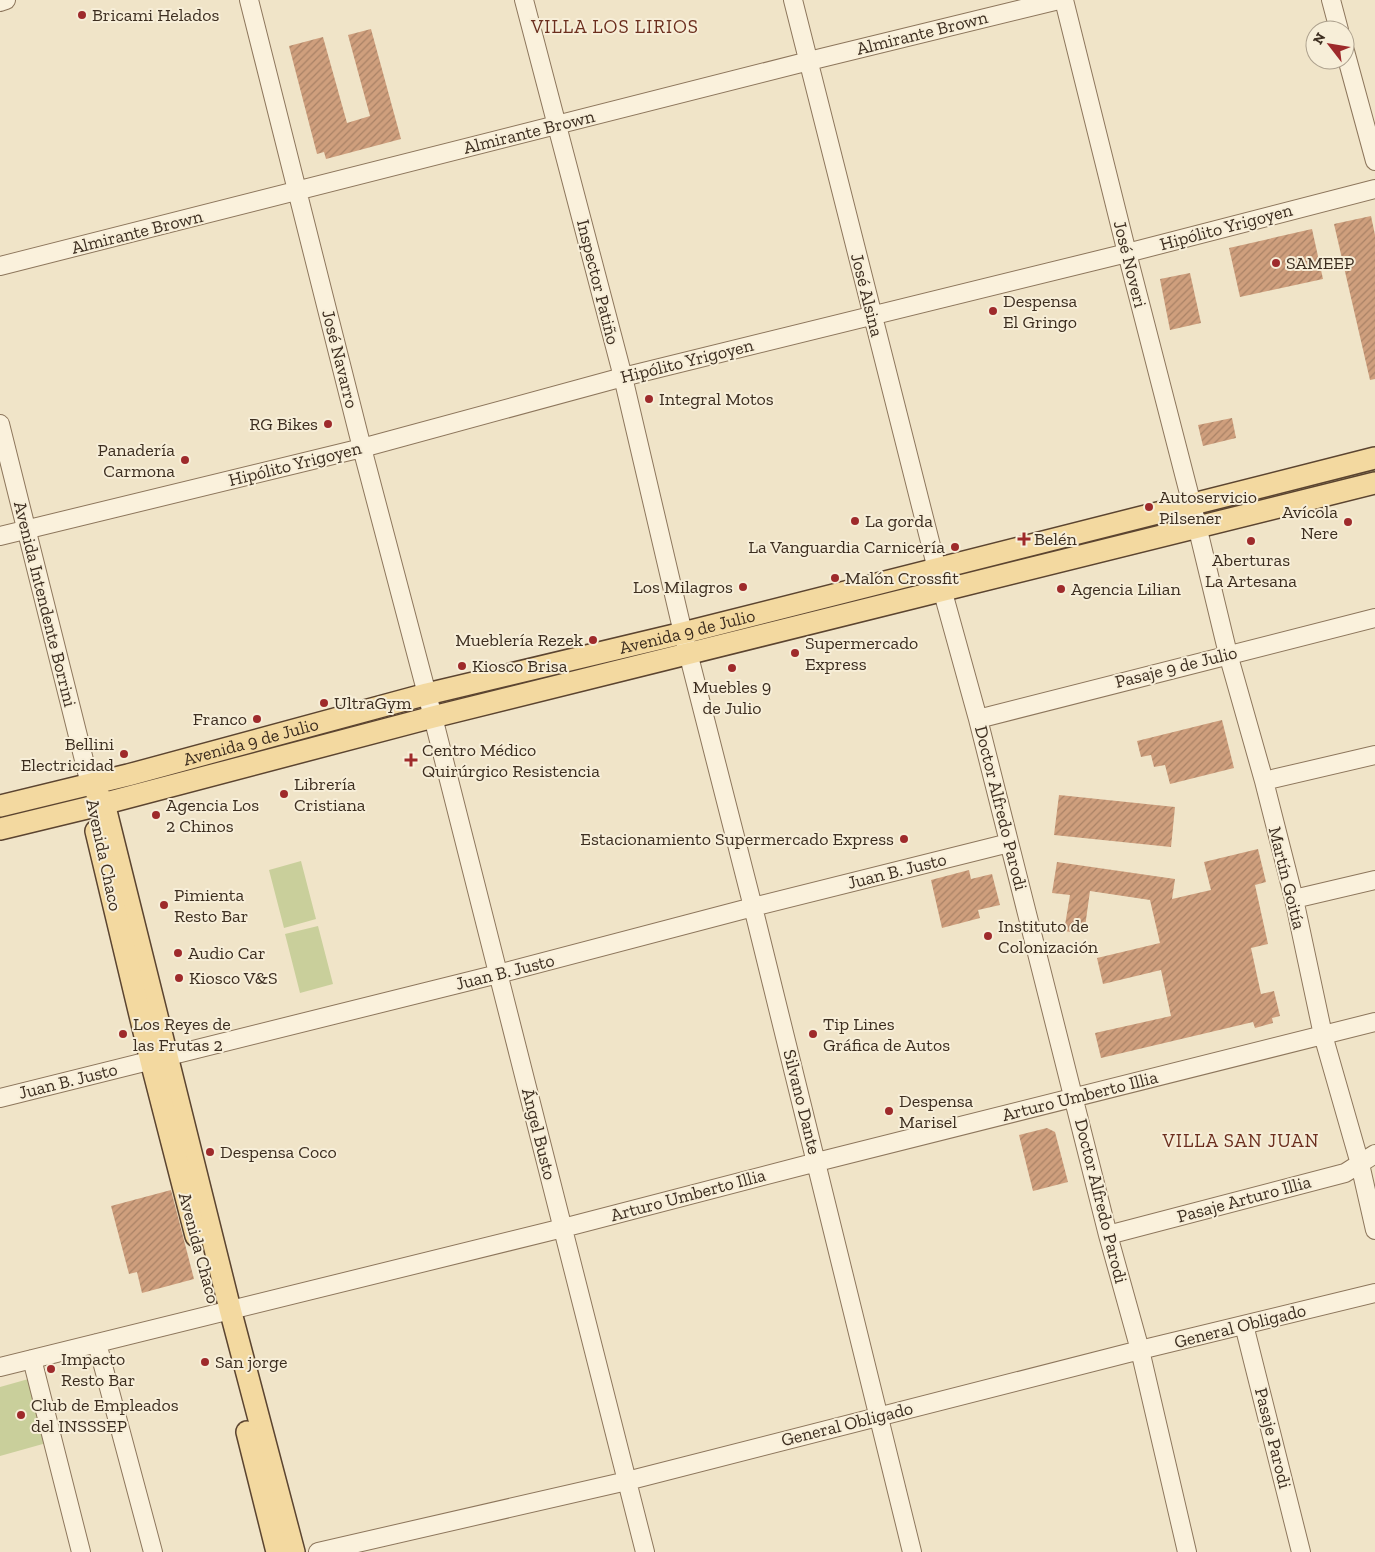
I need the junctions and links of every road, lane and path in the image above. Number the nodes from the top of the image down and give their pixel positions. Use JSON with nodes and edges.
{"nodes":[{"id":1,"x":6,"y":0,"type":"edge"},
{"id":2,"x":249,"y":0,"type":"edge"},
{"id":3,"x":524,"y":0,"type":"edge"},
{"id":4,"x":793,"y":0,"type":"edge"},
{"id":5,"x":1059,"y":0,"type":"edge"},
{"id":6,"x":1064,"y":0,"type":"edge"},
{"id":7,"x":1331,"y":0,"type":"edge"},
{"id":8,"x":0,"y":2,"type":"edge"},
{"id":9,"x":1336,"y":20,"type":"edge"},
{"id":10,"x":809,"y":61,"type":"junction"},
{"id":11,"x":1350,"y":70,"type":"edge"},
{"id":12,"x":558,"y":125,"type":"junction"},
{"id":13,"x":1375,"y":161,"type":"edge"},
{"id":14,"x":1375,"y":189,"type":"edge"},
{"id":15,"x":297,"y":191,"type":"junction"},
{"id":16,"x":1127,"y":253,"type":"junction"},
{"id":17,"x":0,"y":266,"type":"edge"},
{"id":18,"x":872,"y":314,"type":"junction"},
{"id":19,"x":622,"y":377,"type":"junction"},
{"id":20,"x":0,"y":424,"type":"edge"},
{"id":21,"x":362,"y":448,"type":"junction"},
{"id":22,"x":1375,"y":458,"type":"edge"},
{"id":23,"x":1375,"y":483,"type":"edge"},
{"id":24,"x":1192,"y":505,"type":"junction"},
{"id":25,"x":1197,"y":527,"type":"junction"},
{"id":26,"x":26,"y":529,"type":"junction"},
{"id":27,"x":0,"y":536,"type":"edge"},
{"id":28,"x":937,"y":568,"type":"junction"},
{"id":29,"x":942,"y":589,"type":"junction"},
{"id":30,"x":1375,"y":618,"type":"edge"},
{"id":31,"x":686,"y":643,"type":"junction"},
{"id":32,"x":1228,"y":654,"type":"junction"},
{"id":33,"x":427,"y":694,"type":"junction"},
{"id":34,"x":434,"y":717,"type":"junction"},
{"id":35,"x":978,"y":718,"type":"junction"},
{"id":36,"x":1375,"y":755,"type":"edge"},
{"id":37,"x":1264,"y":781,"type":"junction"},
{"id":38,"x":90,"y":784,"type":"junction"},
{"id":39,"x":98,"y":805,"type":"junction"},
{"id":40,"x":0,"y":806,"type":"edge"},
{"id":41,"x":0,"y":829,"type":"edge"},
{"id":42,"x":1009,"y":843,"type":"junction"},
{"id":43,"x":1375,"y":880,"type":"edge"},
{"id":44,"x":1294,"y":899,"type":"junction"},
{"id":45,"x":753,"y":907,"type":"junction"},
{"id":46,"x":498,"y":974,"type":"junction"},
{"id":47,"x":1375,"y":1022,"type":"edge"},
{"id":48,"x":1323,"y":1035,"type":"junction"},
{"id":49,"x":159,"y":1059,"type":"junction"},
{"id":50,"x":1075,"y":1097,"type":"junction"},
{"id":51,"x":0,"y":1098,"type":"edge"},
{"id":52,"x":1375,"y":1154,"type":"edge"},
{"id":53,"x":817,"y":1162,"type":"junction"},
{"id":54,"x":1360,"y":1164,"type":"junction"},
{"id":55,"x":563,"y":1228,"type":"junction"},
{"id":56,"x":1375,"y":1230,"type":"edge"},
{"id":57,"x":1108,"y":1235,"type":"junction"},
{"id":58,"x":1375,"y":1293,"type":"edge"},
{"id":59,"x":223,"y":1311,"type":"junction"},
{"id":60,"x":1244,"y":1325,"type":"junction"},
{"id":61,"x":97,"y":1343,"type":"junction"},
{"id":62,"x":1140,"y":1350,"type":"junction"},
{"id":63,"x":32,"y":1359,"type":"junction"},
{"id":64,"x":0,"y":1367,"type":"edge"},
{"id":65,"x":879,"y":1416,"type":"junction"},
{"id":66,"x":627,"y":1481,"type":"junction"},
{"id":67,"x":81,"y":1552,"type":"edge"},
{"id":68,"x":153,"y":1552,"type":"edge"},
{"id":69,"x":277,"y":1552,"type":"edge"},
{"id":70,"x":294,"y":1552,"type":"edge"},
{"id":71,"x":318,"y":1552,"type":"edge"},
{"id":72,"x":646,"y":1552,"type":"edge"},
{"id":73,"x":912,"y":1552,"type":"edge"},
{"id":74,"x":1187,"y":1552,"type":"edge"},
{"id":75,"x":1301,"y":1552,"type":"edge"}],
"edges":[{"from":1,"to":8,"type":"street"},
{"from":2,"to":15,"type":"street","name":"José Navarro"},
{"from":3,"to":12,"type":"street","name":"Inspector Patiño"},
{"from":4,"to":10,"type":"street","name":"José Alsina"},
{"from":5,"to":10,"type":"street","name":"Almirante Brown"},
{"from":6,"to":16,"type":"street","name":"José Noveri"},
{"from":7,"to":9,"type":"street"},
{"from":10,"to":12,"type":"street","name":"Almirante Brown"},
{"from":10,"to":18,"type":"street","name":"José Alsina"},
{"from":11,"to":13,"type":"street"},
{"from":12,"to":15,"type":"street","name":"Almirante Brown"},
{"from":12,"to":19,"type":"street","name":"Inspector Patiño"},
{"from":14,"to":16,"type":"street","name":"Hipólito Yrigoyen"},
{"from":15,"to":17,"type":"street","name":"Almirante Brown"},
{"from":15,"to":21,"type":"street","name":"José Navarro"},
{"from":16,"to":18,"type":"street","name":"Hipólito Yrigoyen"},
{"from":16,"to":24,"type":"street","name":"José Noveri"},
{"from":18,"to":19,"type":"street","name":"Hipólito Yrigoyen"},
{"from":18,"to":28,"type":"street","name":"José Alsina"},
{"from":19,"to":21,"type":"street","name":"Hipólito Yrigoyen"},
{"from":19,"to":31,"type":"street","name":"Inspector Patiño"},
{"from":20,"to":26,"type":"street","name":"Avenida Intendente Borrini"},
{"from":21,"to":26,"type":"street","name":"Hipólito Yrigoyen"},
{"from":21,"to":33,"type":"street","name":"José Navarro"},
{"from":22,"to":24,"type":"main road","name":"Avenida 9 de Julio"},
{"from":23,"to":25,"type":"main road","name":"Avenida 9 de Julio"},
{"from":24,"to":25,"type":"street","name":"José Noveri"},
{"from":24,"to":28,"type":"main road","name":"Avenida 9 de Julio"},
{"from":25,"to":29,"type":"main road","name":"Avenida 9 de Julio"},
{"from":25,"to":32,"type":"street","name":"Martín Goitía"},
{"from":26,"to":27,"type":"street","name":"Hipólito Yrigoyen"},
{"from":26,"to":38,"type":"street","name":"Avenida Intendente Borrini"},
{"from":28,"to":29,"type":"street","name":"José Alsina"},
{"from":28,"to":31,"type":"main road","name":"Avenida 9 de Julio"},
{"from":29,"to":31,"type":"main road","name":"Avenida 9 de Julio"},
{"from":29,"to":35,"type":"street","name":"Doctor Alfredo Parodi"},
{"from":30,"to":32,"type":"street","name":"Pasaje 9 de Julio"},
{"from":31,"to":33,"type":"main road","name":"Avenida 9 de Julio"},
{"from":31,"to":34,"type":"main road","name":"Avenida 9 de Julio"},
{"from":31,"to":45,"type":"street","name":"Silvano Dante"},
{"from":32,"to":35,"type":"street","name":"Pasaje 9 de Julio"},
{"from":32,"to":37,"type":"street","name":"Martín Goitía"},
{"from":33,"to":34,"type":"street","name":"José Navarro"},
{"from":33,"to":38,"type":"main road","name":"Avenida 9 de Julio"},
{"from":34,"to":39,"type":"main road","name":"Avenida 9 de Julio"},
{"from":34,"to":46,"type":"street","name":"Ángel Busto"},
{"from":35,"to":42,"type":"street","name":"Doctor Alfredo Parodi"},
{"from":36,"to":37,"type":"street"},
{"from":37,"to":44,"type":"street","name":"Martín Goitía"},
{"from":38,"to":39,"type":"main road","name":"Avenida Chaco"},
{"from":38,"to":40,"type":"main road","name":"Avenida 9 de Julio"},
{"from":39,"to":41,"type":"main road","name":"Avenida 9 de Julio"},
{"from":39,"to":49,"type":"main road","name":"Avenida Chaco"},
{"from":42,"to":45,"type":"street","name":"Juan B. Justo"},
{"from":42,"to":50,"type":"street","name":"Doctor Alfredo Parodi"},
{"from":43,"to":44,"type":"street"},
{"from":44,"to":48,"type":"street","name":"Martín Goitía"},
{"from":45,"to":46,"type":"street","name":"Juan B. Justo"},
{"from":45,"to":53,"type":"street","name":"Silvano Dante"},
{"from":46,"to":49,"type":"street","name":"Juan B. Justo"},
{"from":46,"to":55,"type":"street","name":"Ángel Busto"},
{"from":47,"to":48,"type":"street","name":"Arturo Umberto Illia"},
{"from":48,"to":50,"type":"street","name":"Arturo Umberto Illia"},
{"from":48,"to":54,"type":"street","name":"Martín Goitía"},
{"from":49,"to":51,"type":"street","name":"Juan B. Justo"},
{"from":49,"to":59,"type":"main road","name":"Avenida Chaco"},
{"from":50,"to":53,"type":"street","name":"Arturo Umberto Illia"},
{"from":50,"to":57,"type":"street","name":"Doctor Alfredo Parodi"},
{"from":52,"to":54,"type":"street","name":"Pasaje Arturo Illia"},
{"from":53,"to":55,"type":"street","name":"Arturo Umberto Illia"},
{"from":53,"to":65,"type":"street","name":"Silvano Dante"},
{"from":54,"to":56,"type":"street","name":"Martín Goitía"},
{"from":54,"to":57,"type":"street","name":"Pasaje Arturo Illia"},
{"from":55,"to":59,"type":"street","name":"Arturo Umberto Illia"},
{"from":55,"to":66,"type":"street","name":"Ángel Busto"},
{"from":57,"to":62,"type":"street","name":"Doctor Alfredo Parodi"},
{"from":58,"to":60,"type":"street","name":"General Obligado"},
{"from":59,"to":61,"type":"street","name":"Arturo Umberto Illia"},
{"from":59,"to":69,"type":"main road","name":"Avenida Chaco"},
{"from":59,"to":70,"type":"main road","name":"Avenida Chaco"},
{"from":60,"to":62,"type":"street","name":"General Obligado"},
{"from":60,"to":75,"type":"street","name":"Pasaje Parodi"},
{"from":61,"to":63,"type":"street","name":"Arturo Umberto Illia"},
{"from":61,"to":68,"type":"street"},
{"from":62,"to":65,"type":"street","name":"General Obligado"},
{"from":62,"to":74,"type":"street","name":"Doctor Alfredo Parodi"},
{"from":63,"to":64,"type":"street","name":"Arturo Umberto Illia"},
{"from":63,"to":67,"type":"street"},
{"from":65,"to":66,"type":"street","name":"General Obligado"},
{"from":65,"to":73,"type":"street","name":"Silvano Dante"},
{"from":66,"to":71,"type":"street","name":"General Obligado"},
{"from":66,"to":72,"type":"street","name":"Ángel Busto"}]}
